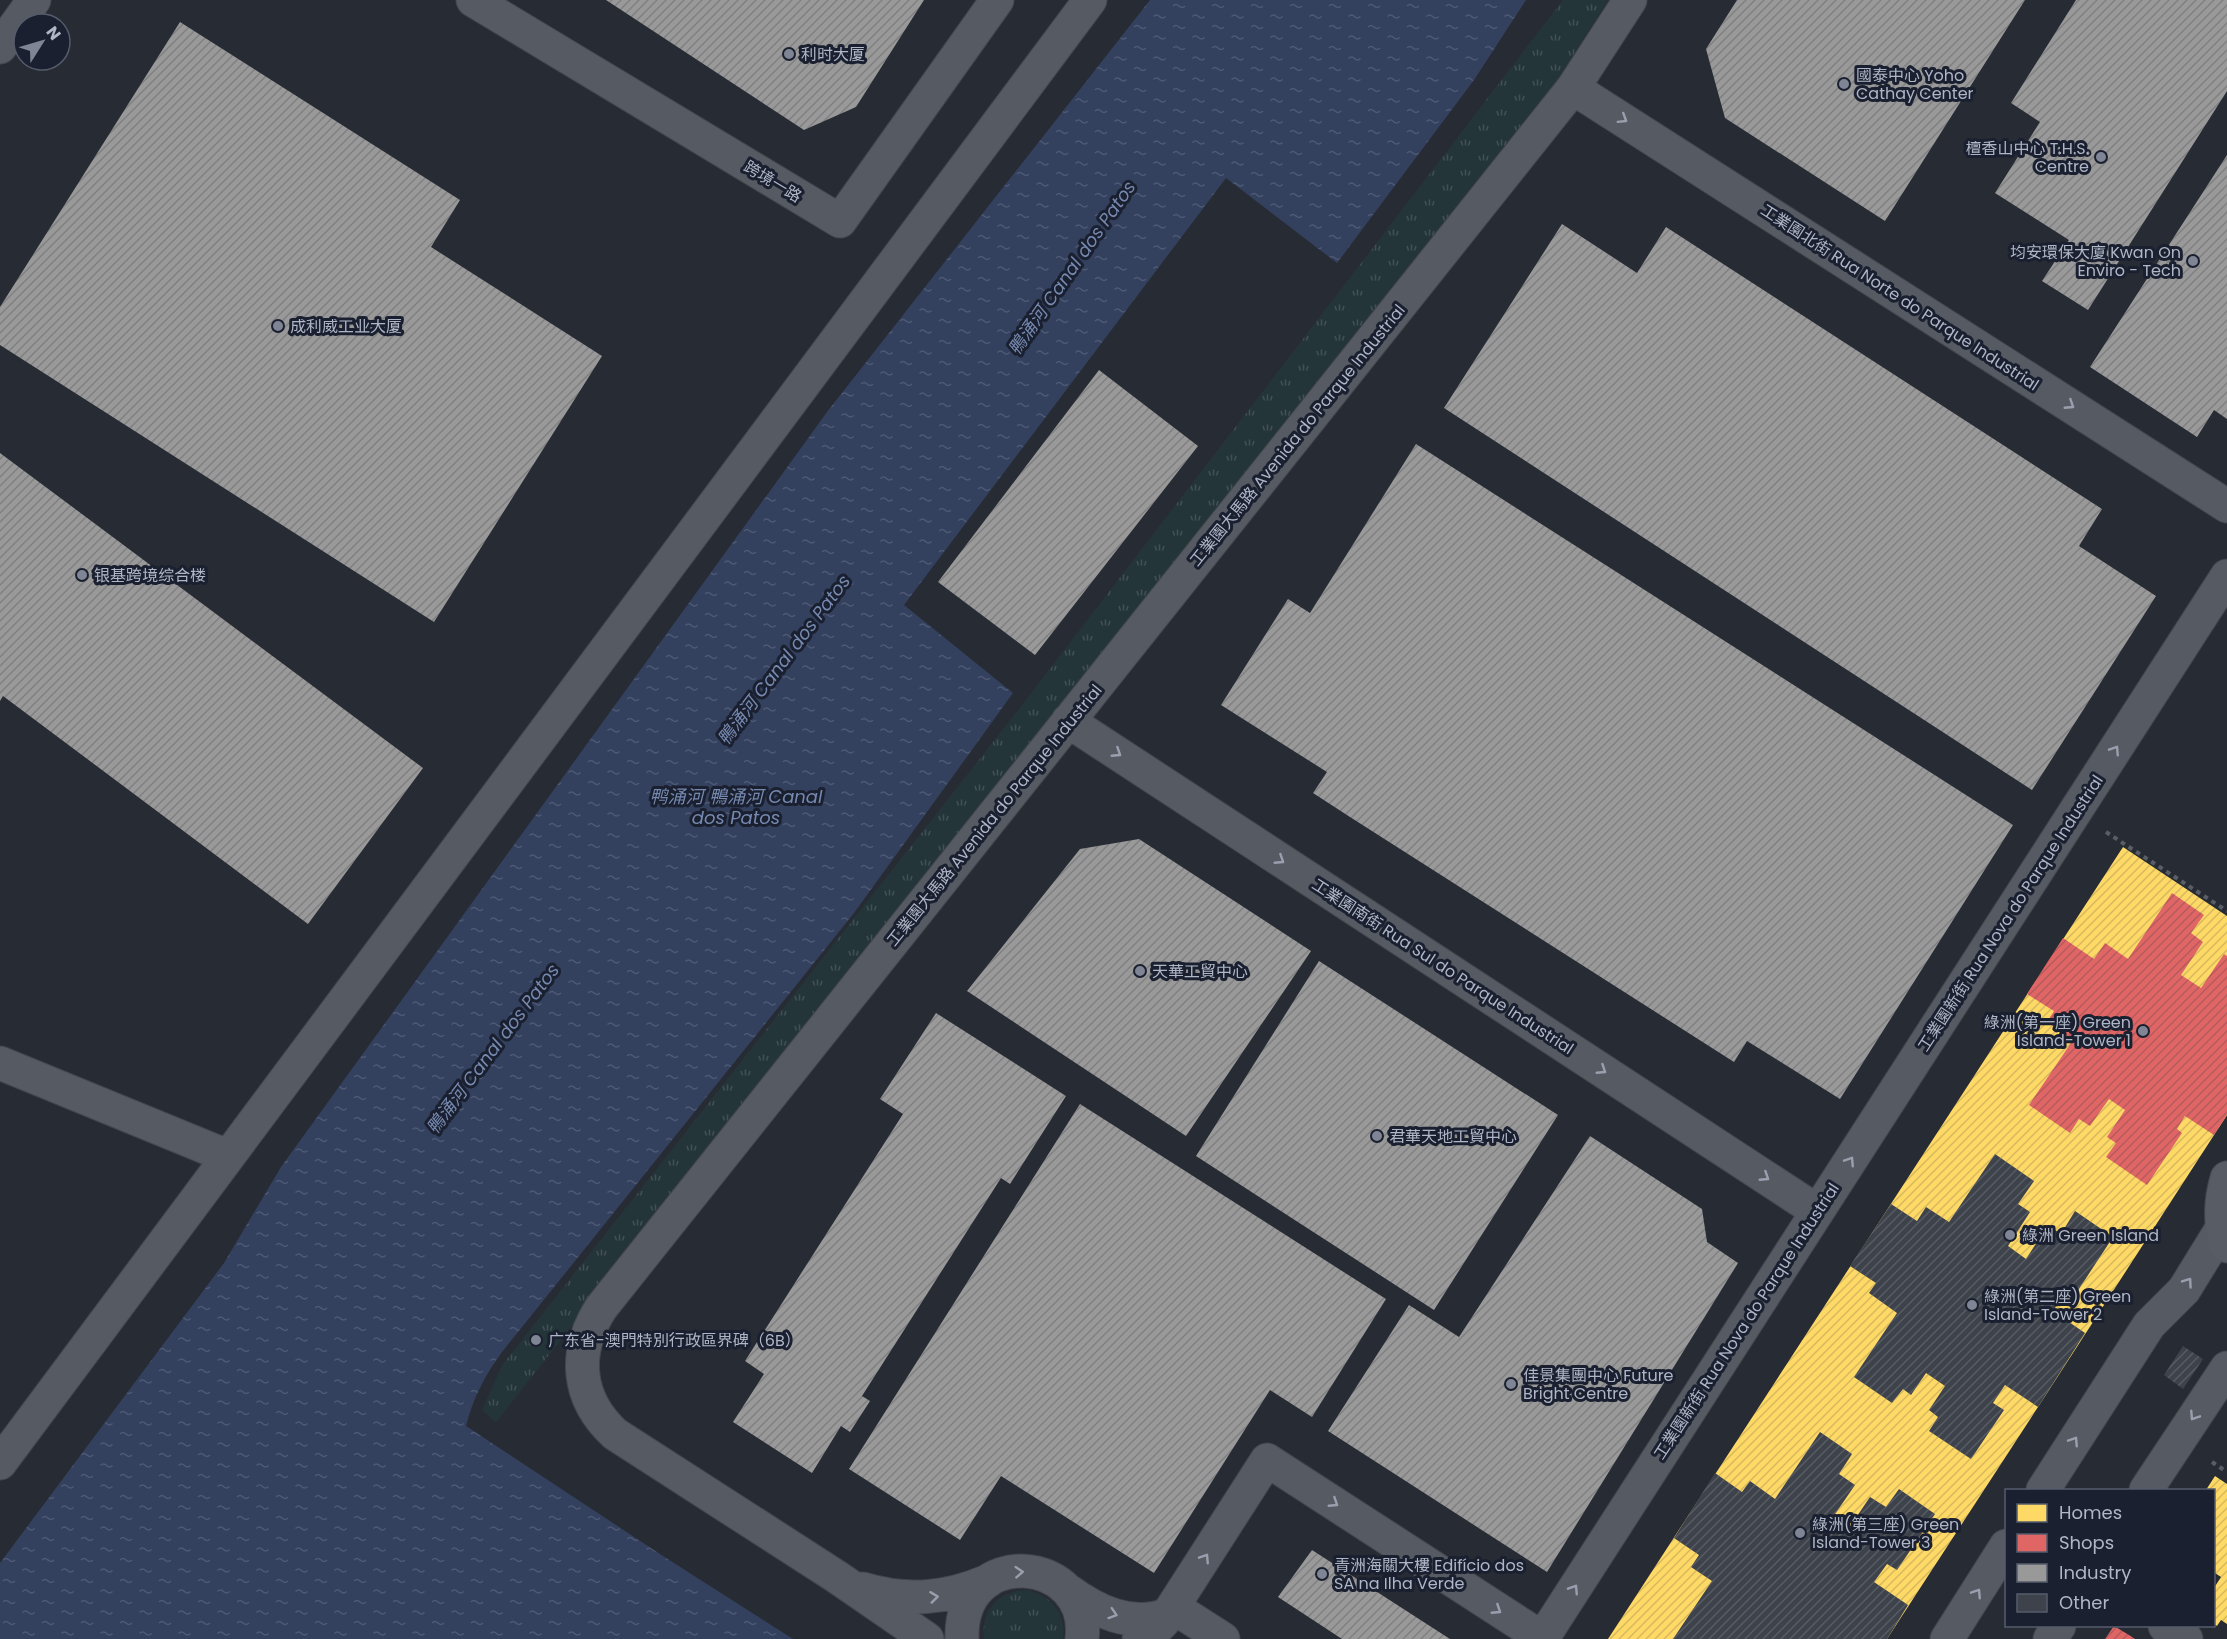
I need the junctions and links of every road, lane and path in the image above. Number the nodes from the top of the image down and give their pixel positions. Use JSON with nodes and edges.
{"nodes":[{"id":1,"x":34,"y":0,"type":"edge"},
{"id":2,"x":473,"y":0,"type":"edge"},
{"id":3,"x":997,"y":0,"type":"edge"},
{"id":4,"x":1089,"y":0,"type":"edge"},
{"id":5,"x":1630,"y":0,"type":"edge"},
{"id":6,"x":0,"y":46,"type":"edge"},
{"id":7,"x":1573,"y":88,"type":"junction"},
{"id":8,"x":2227,"y":506,"type":"edge"},
{"id":9,"x":2227,"y":576,"type":"edge"},
{"id":10,"x":1068,"y":721,"type":"junction"},
{"id":11,"x":2075,"y":812,"type":"junction"},
{"id":12,"x":2227,"y":911,"type":"edge"},
{"id":13,"x":0,"y":1063,"type":"edge"},
{"id":14,"x":227,"y":1156,"type":"junction"},
{"id":15,"x":2227,"y":1178,"type":"edge"},
{"id":16,"x":1817,"y":1211,"type":"junction"},
{"id":17,"x":2224,"y":1238,"type":"edge"},
{"id":18,"x":2227,"y":1368,"type":"edge"},
{"id":19,"x":0,"y":1463,"type":"edge"},
{"id":20,"x":2044,"y":1489,"type":"edge"},
{"id":21,"x":2147,"y":1489,"type":"edge"},
{"id":22,"x":2005,"y":1549,"type":"edge"},
{"id":23,"x":837,"y":1577,"type":"junction"},
{"id":24,"x":988,"y":1581,"type":"junction"},
{"id":25,"x":1063,"y":1586,"type":"junction"},
{"id":26,"x":1171,"y":1610,"type":"junction"},
{"id":27,"x":2167,"y":1627,"type":"edge"},
{"id":28,"x":927,"y":1639,"type":"edge"},
{"id":29,"x":962,"y":1639,"type":"edge"},
{"id":30,"x":1082,"y":1639,"type":"edge"},
{"id":31,"x":1139,"y":1639,"type":"edge"},
{"id":32,"x":1223,"y":1639,"type":"edge"},
{"id":33,"x":1542,"y":1639,"type":"edge"},
{"id":34,"x":1947,"y":1639,"type":"edge"},
{"id":35,"x":2186,"y":1639,"type":"edge"}],
"edges":[{"from":1,"to":6,"type":"street"},
{"from":2,"to":3,"type":"street","name":"跨境一路"},
{"from":4,"to":14,"type":"street"},
{"from":5,"to":7,"type":"street","name":"工業園大馬路 Avenida do Parque Industrial"},
{"from":7,"to":8,"type":"street","name":"工業園北街 Rua Norte do Parque Industrial","one_way":true},
{"from":7,"to":10,"type":"street","name":"工業園大馬路 Avenida do Parque Industrial"},
{"from":11,"to":9,"type":"street","name":"工業園新街 Rua Nova do Parque Industrial","one_way":true},
{"from":10,"to":16,"type":"street","name":"工業園南街 Rua Sul do Parque Industrial","one_way":true},
{"from":10,"to":23,"type":"street","name":"工業園大馬路 Avenida do Parque Industrial"},
{"from":11,"to":12,"type":"path"},
{"from":16,"to":11,"type":"street","name":"工業園新街 Rua Nova do Parque Industrial","one_way":true},
{"from":13,"to":14,"type":"street"},
{"from":14,"to":19,"type":"street"},
{"from":15,"to":17,"type":"main road"},
{"from":33,"to":16,"type":"street","name":"工業園新街 Rua Nova do Parque Industrial","one_way":true},
{"from":20,"to":17,"type":"street","one_way":true},
{"from":18,"to":21,"type":"street","one_way":true},
{"from":34,"to":22,"type":"street","one_way":true},
{"from":23,"to":24,"type":"street","name":"工業園大馬路 Avenida do Parque Industrial","one_way":true},
{"from":23,"to":28,"type":"street","name":"工業園大馬路 Avenida do Parque Industrial"},
{"from":24,"to":25,"type":"street","name":"工業園大馬路 Avenida do Parque Industrial","one_way":true},
{"from":24,"to":29,"type":"street"},
{"from":25,"to":26,"type":"street","one_way":true},
{"from":25,"to":30,"type":"street"},
{"from":26,"to":31,"type":"street","name":"工業園新街 Rua Nova do Parque Industrial"},
{"from":26,"to":32,"type":"street"},
{"from":26,"to":33,"type":"street","name":"工業園新街 Rua Nova do Parque Industrial","one_way":true},
{"from":27,"to":35,"type":"street"}]}
